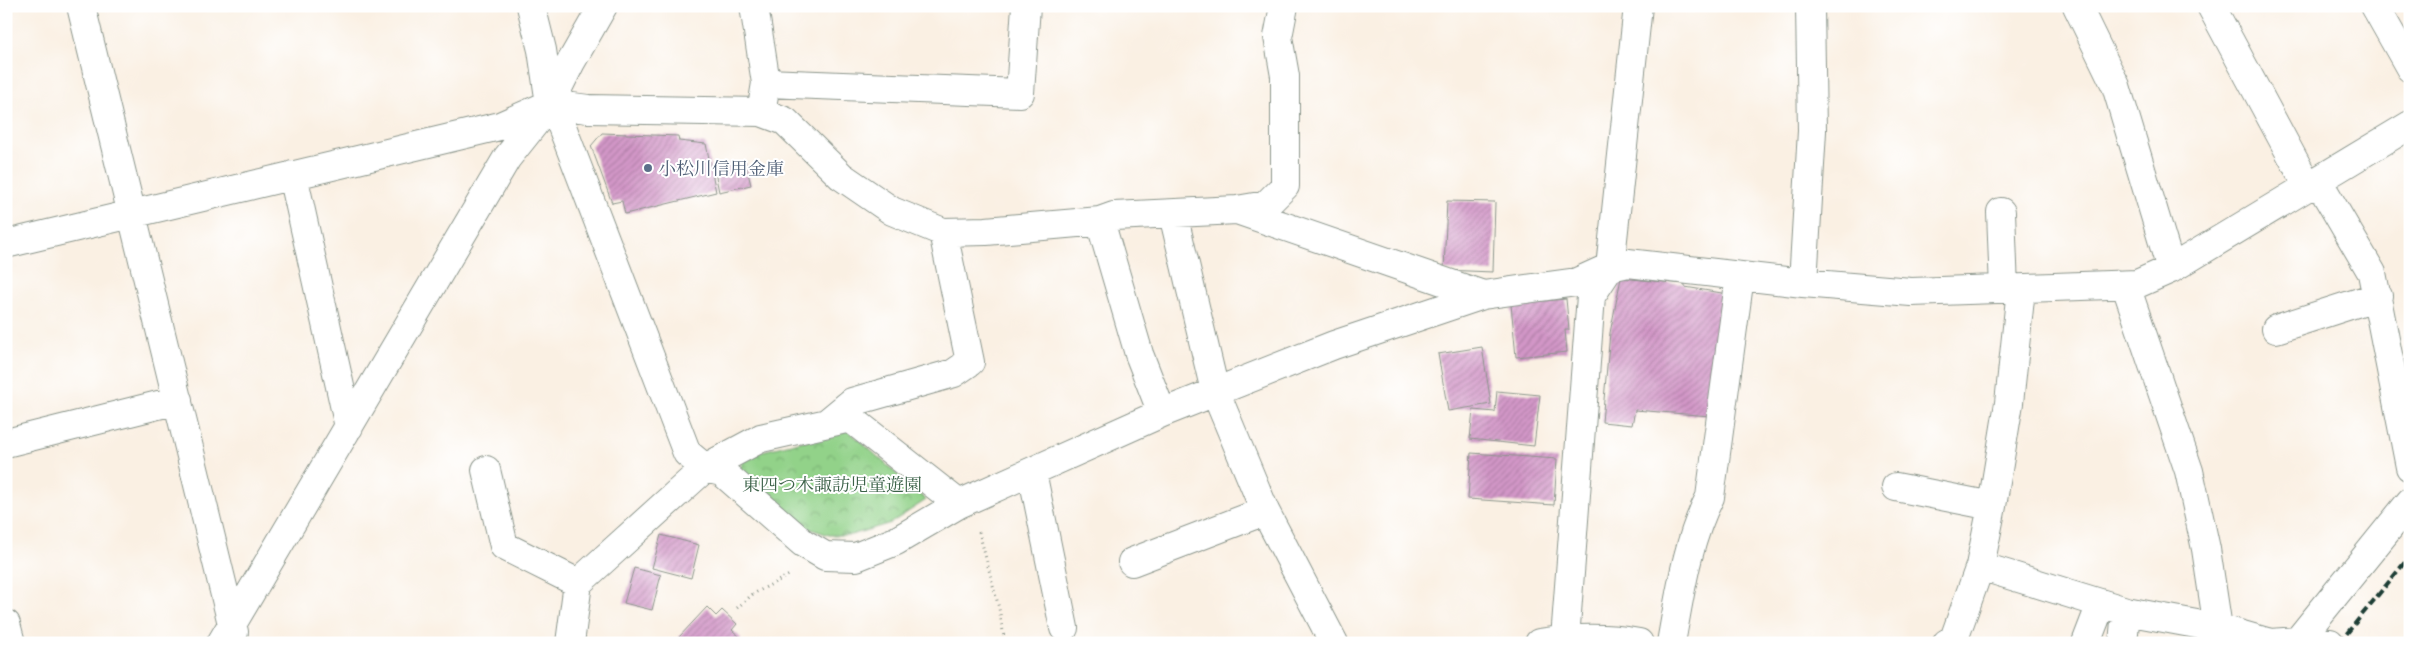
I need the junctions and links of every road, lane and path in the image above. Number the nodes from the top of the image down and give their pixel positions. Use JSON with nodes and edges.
{"nodes":[{"id":1,"x":81,"y":6,"type":"edge"},
{"id":2,"x":531,"y":6,"type":"edge"},
{"id":3,"x":603,"y":6,"type":"edge"},
{"id":4,"x":754,"y":6,"type":"edge"},
{"id":5,"x":1026,"y":6,"type":"edge"},
{"id":6,"x":1270,"y":6,"type":"edge"},
{"id":7,"x":1284,"y":6,"type":"edge"},
{"id":8,"x":1638,"y":6,"type":"edge"},
{"id":9,"x":1810,"y":6,"type":"edge"},
{"id":10,"x":2077,"y":6,"type":"edge"},
{"id":11,"x":2211,"y":6,"type":"edge"},
{"id":12,"x":2375,"y":6,"type":"edge"},
{"id":13,"x":1278,"y":37,"type":"junction"},
{"id":14,"x":2410,"y":68,"type":"edge"},
{"id":15,"x":766,"y":83,"type":"junction"},
{"id":16,"x":550,"y":104,"type":"junction"},
{"id":17,"x":761,"y":112,"type":"junction"},
{"id":18,"x":2410,"y":124,"type":"edge"},
{"id":19,"x":293,"y":175,"type":"junction"},
{"id":20,"x":2312,"y":184,"type":"junction"},
{"id":21,"x":1237,"y":210,"type":"junction"},
{"id":22,"x":2001,"y":212,"type":"dead end"},
{"id":23,"x":132,"y":213,"type":"junction"},
{"id":24,"x":1173,"y":214,"type":"junction"},
{"id":25,"x":1100,"y":221,"type":"junction"},
{"id":26,"x":943,"y":232,"type":"junction"},
{"id":27,"x":6,"y":244,"type":"edge"},
{"id":28,"x":1610,"y":267,"type":"junction"},
{"id":29,"x":2171,"y":269,"type":"junction"},
{"id":30,"x":1740,"y":276,"type":"junction"},
{"id":31,"x":1803,"y":283,"type":"junction"},
{"id":32,"x":2126,"y":286,"type":"junction"},
{"id":33,"x":2013,"y":289,"type":"junction"},
{"id":34,"x":1483,"y":295,"type":"junction"},
{"id":35,"x":2378,"y":296,"type":"junction"},
{"id":36,"x":2276,"y":329,"type":"dead end"},
{"id":37,"x":1215,"y":391,"type":"junction"},
{"id":38,"x":178,"y":400,"type":"junction"},
{"id":39,"x":1162,"y":412,"type":"junction"},
{"id":40,"x":827,"y":422,"type":"junction"},
{"id":41,"x":349,"y":427,"type":"junction"},
{"id":42,"x":6,"y":444,"type":"edge"},
{"id":43,"x":2410,"y":467,"type":"edge"},
{"id":44,"x":705,"y":468,"type":"junction"},
{"id":45,"x":486,"y":470,"type":"dead end"},
{"id":46,"x":1032,"y":472,"type":"junction"},
{"id":47,"x":1896,"y":486,"type":"dead end"},
{"id":48,"x":965,"y":502,"type":"junction"},
{"id":49,"x":2410,"y":502,"type":"edge"},
{"id":50,"x":1992,"y":506,"type":"junction"},
{"id":51,"x":1265,"y":511,"type":"junction"},
{"id":52,"x":825,"y":556,"type":"junction"},
{"id":53,"x":1132,"y":562,"type":"dead end"},
{"id":54,"x":1980,"y":566,"type":"junction"},
{"id":55,"x":578,"y":582,"type":"junction"},
{"id":56,"x":737,"y":608,"type":"dead end"},
{"id":57,"x":2113,"y":608,"type":"junction"},
{"id":58,"x":6,"y":624,"type":"edge"},
{"id":59,"x":1064,"y":628,"type":"dead end"},
{"id":60,"x":2218,"y":628,"type":"junction"},
{"id":61,"x":230,"y":636,"type":"edge"},
{"id":62,"x":1552,"y":641,"type":"edge"},
{"id":63,"x":2297,"y":642,"type":"edge"},
{"id":64,"x":11,"y":643,"type":"edge"},
{"id":65,"x":570,"y":643,"type":"edge"},
{"id":66,"x":1005,"y":643,"type":"edge"},
{"id":67,"x":1334,"y":643,"type":"edge"},
{"id":68,"x":1639,"y":643,"type":"edge"},
{"id":69,"x":1670,"y":643,"type":"edge"},
{"id":70,"x":1947,"y":643,"type":"edge"},
{"id":71,"x":2086,"y":643,"type":"edge"},
{"id":72,"x":2123,"y":643,"type":"edge"},
{"id":73,"x":2330,"y":643,"type":"edge"}],
"edges":[{"from":1,"to":23,"type":"street"},
{"from":2,"to":16,"type":"street"},
{"from":3,"to":16,"type":"street"},
{"from":4,"to":15,"type":"street"},
{"from":5,"to":15,"type":"street"},
{"from":6,"to":13,"type":"street"},
{"from":7,"to":13,"type":"street"},
{"from":8,"to":28,"type":"street"},
{"from":9,"to":31,"type":"street"},
{"from":10,"to":29,"type":"street"},
{"from":11,"to":20,"type":"street"},
{"from":12,"to":14,"type":"street"},
{"from":13,"to":21,"type":"street"},
{"from":15,"to":17,"type":"street"},
{"from":16,"to":17,"type":"street"},
{"from":16,"to":19,"type":"street"},
{"from":16,"to":41,"type":"street"},
{"from":16,"to":44,"type":"street"},
{"from":17,"to":26,"type":"street"},
{"from":18,"to":20,"type":"street"},
{"from":19,"to":23,"type":"street"},
{"from":19,"to":41,"type":"street"},
{"from":20,"to":29,"type":"street"},
{"from":20,"to":35,"type":"street"},
{"from":21,"to":24,"type":"street"},
{"from":21,"to":34,"type":"street"},
{"from":22,"to":33,"type":"street"},
{"from":23,"to":27,"type":"street"},
{"from":23,"to":38,"type":"street"},
{"from":24,"to":25,"type":"street"},
{"from":24,"to":37,"type":"street"},
{"from":25,"to":26,"type":"street"},
{"from":25,"to":39,"type":"street"},
{"from":26,"to":40,"type":"street"},
{"from":28,"to":30,"type":"street"},
{"from":28,"to":34,"type":"street"},
{"from":28,"to":62,"type":"street"},
{"from":29,"to":32,"type":"street"},
{"from":30,"to":31,"type":"street"},
{"from":30,"to":69,"type":"street"},
{"from":31,"to":33,"type":"street"},
{"from":32,"to":33,"type":"street"},
{"from":32,"to":60,"type":"street"},
{"from":33,"to":50,"type":"street"},
{"from":34,"to":37,"type":"street"},
{"from":35,"to":36,"type":"street"},
{"from":35,"to":43,"type":"street"},
{"from":37,"to":39,"type":"street"},
{"from":37,"to":51,"type":"street"},
{"from":38,"to":42,"type":"street"},
{"from":38,"to":61,"type":"street"},
{"from":39,"to":46,"type":"street"},
{"from":40,"to":44,"type":"street"},
{"from":40,"to":48,"type":"street"},
{"from":41,"to":61,"type":"street"},
{"from":44,"to":52,"type":"street"},
{"from":44,"to":55,"type":"street"},
{"from":45,"to":55,"type":"street"},
{"from":46,"to":48,"type":"street"},
{"from":46,"to":59,"type":"street"},
{"from":47,"to":50,"type":"street"},
{"from":48,"to":52,"type":"street"},
{"from":48,"to":66,"type":"path"},
{"from":49,"to":63,"type":"street"},
{"from":50,"to":54,"type":"street"},
{"from":51,"to":53,"type":"street"},
{"from":51,"to":67,"type":"street"},
{"from":52,"to":56,"type":"path"},
{"from":54,"to":57,"type":"street"},
{"from":54,"to":70,"type":"street"},
{"from":55,"to":65,"type":"street"},
{"from":57,"to":60,"type":"street"},
{"from":57,"to":71,"type":"street"},
{"from":57,"to":72,"type":"street"},
{"from":58,"to":64,"type":"street"},
{"from":60,"to":63,"type":"street"},
{"from":62,"to":68,"type":"street"},
{"from":63,"to":73,"type":"street"}]}
